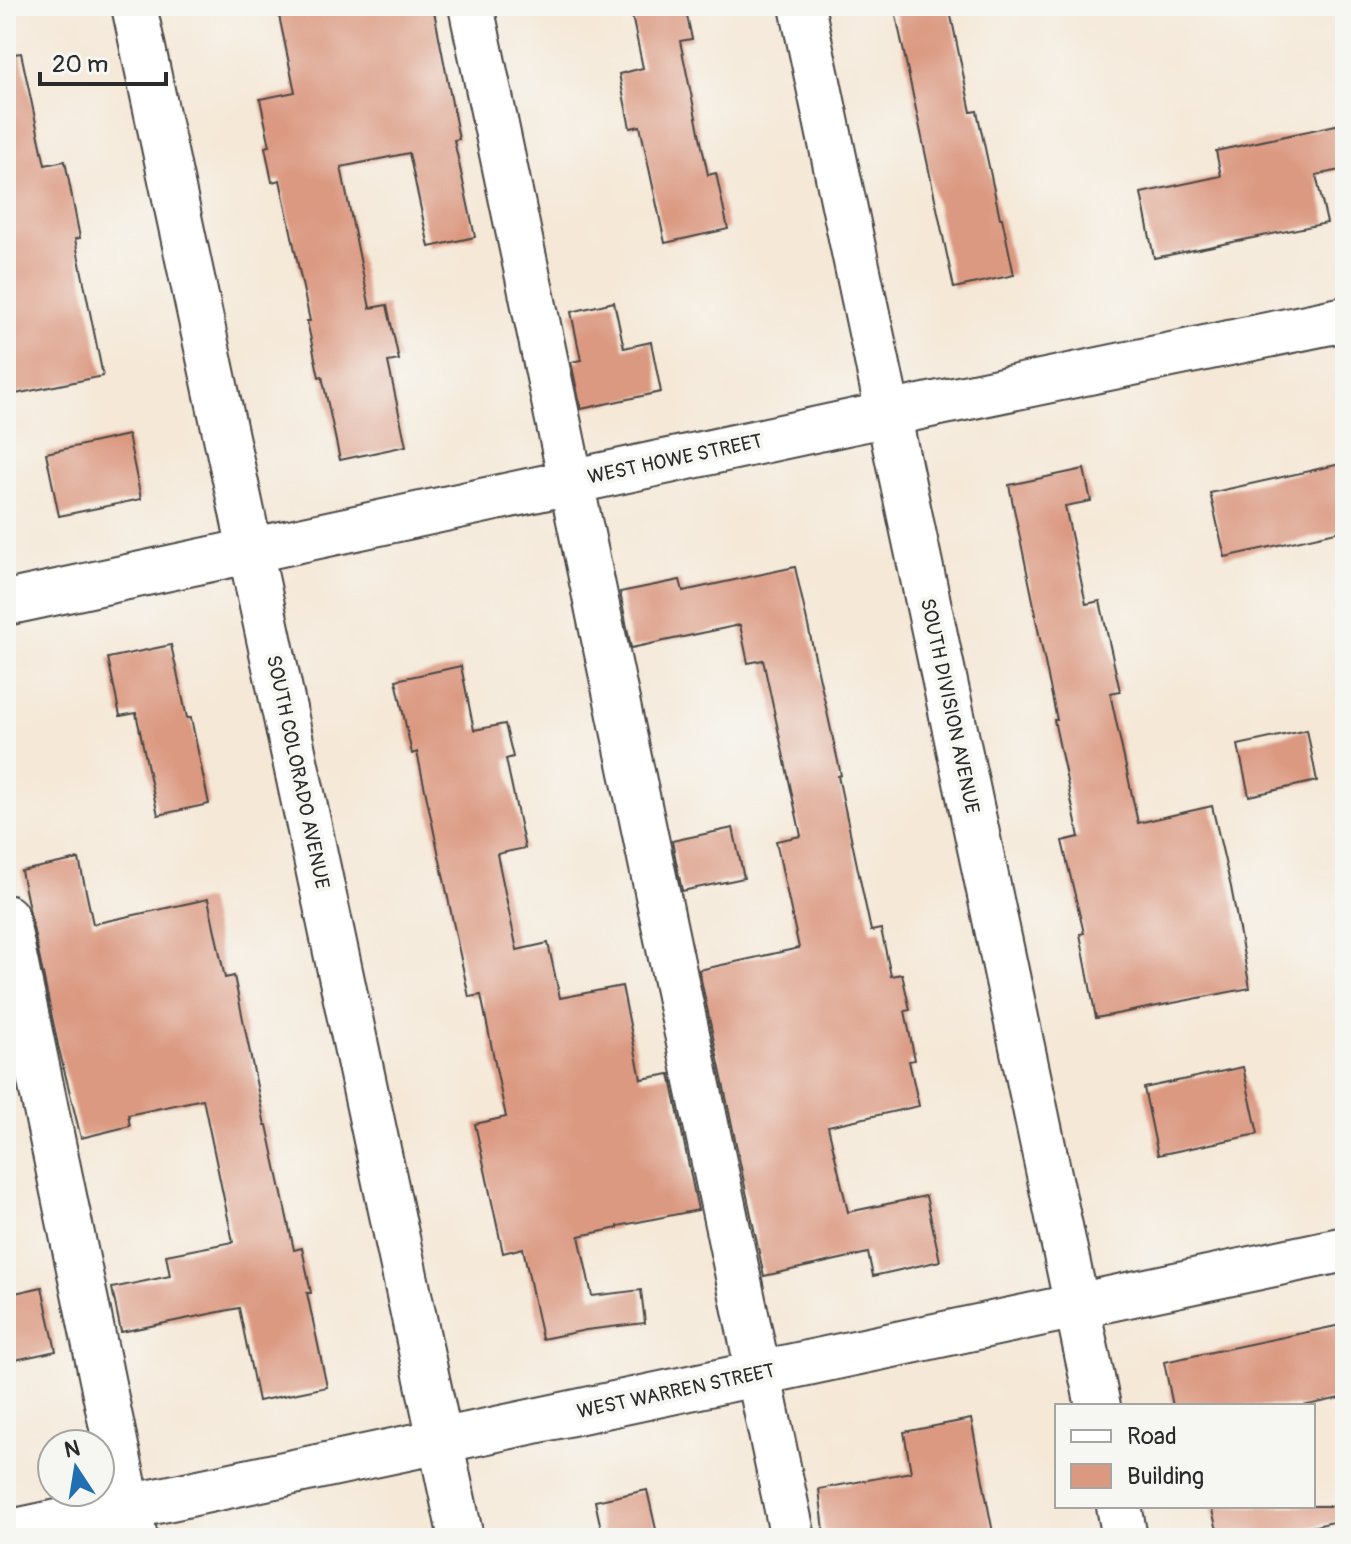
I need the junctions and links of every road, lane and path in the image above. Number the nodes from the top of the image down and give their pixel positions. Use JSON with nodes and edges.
{"nodes":[{"id":1,"x":134,"y":6,"type":"edge"},
{"id":2,"x":471,"y":6,"type":"edge"},
{"id":3,"x":802,"y":6,"type":"edge"},
{"id":4,"x":1345,"y":319,"type":"edge"},
{"id":5,"x":888,"y":414,"type":"junction"},
{"id":6,"x":571,"y":482,"type":"junction"},
{"id":7,"x":251,"y":551,"type":"junction"},
{"id":8,"x":6,"y":603,"type":"edge"},
{"id":9,"x":6,"y":917,"type":"edge"},
{"id":10,"x":1345,"y":1249,"type":"edge"},
{"id":11,"x":1077,"y":1306,"type":"junction"},
{"id":12,"x":759,"y":1373,"type":"junction"},
{"id":13,"x":1098,"y":1404,"type":"edge"},
{"id":14,"x":440,"y":1441,"type":"junction"},
{"id":15,"x":1119,"y":1508,"type":"edge"},
{"id":16,"x":132,"y":1523,"type":"edge"},
{"id":17,"x":6,"y":1533,"type":"edge"},
{"id":18,"x":461,"y":1538,"type":"edge"},
{"id":19,"x":793,"y":1538,"type":"edge"},
{"id":20,"x":1125,"y":1538,"type":"edge"}],
"edges":[{"from":1,"to":7,"type":"street","name":"SOUTH COLORADO AVENUE"},
{"from":2,"to":6,"type":"street"},
{"from":3,"to":5,"type":"street","name":"SOUTH DIVISION AVENUE"},
{"from":4,"to":5,"type":"street","name":"WEST HOWE STREET"},
{"from":5,"to":6,"type":"street","name":"WEST HOWE STREET"},
{"from":5,"to":11,"type":"street","name":"SOUTH DIVISION AVENUE"},
{"from":6,"to":7,"type":"street","name":"WEST HOWE STREET"},
{"from":6,"to":12,"type":"street"},
{"from":7,"to":8,"type":"street","name":"WEST HOWE STREET"},
{"from":7,"to":14,"type":"street","name":"SOUTH COLORADO AVENUE"},
{"from":9,"to":16,"type":"street"},
{"from":10,"to":11,"type":"street","name":"WEST WARREN STREET"},
{"from":11,"to":12,"type":"street","name":"WEST WARREN STREET"},
{"from":11,"to":13,"type":"street","name":"SOUTH DIVISION AVENUE"},
{"from":12,"to":14,"type":"street","name":"WEST WARREN STREET"},
{"from":12,"to":19,"type":"street"},
{"from":14,"to":16,"type":"street","name":"WEST WARREN STREET"},
{"from":14,"to":18,"type":"street","name":"SOUTH COLORADO AVENUE"},
{"from":15,"to":20,"type":"street"},
{"from":16,"to":17,"type":"street","name":"WEST WARREN STREET"}]}
